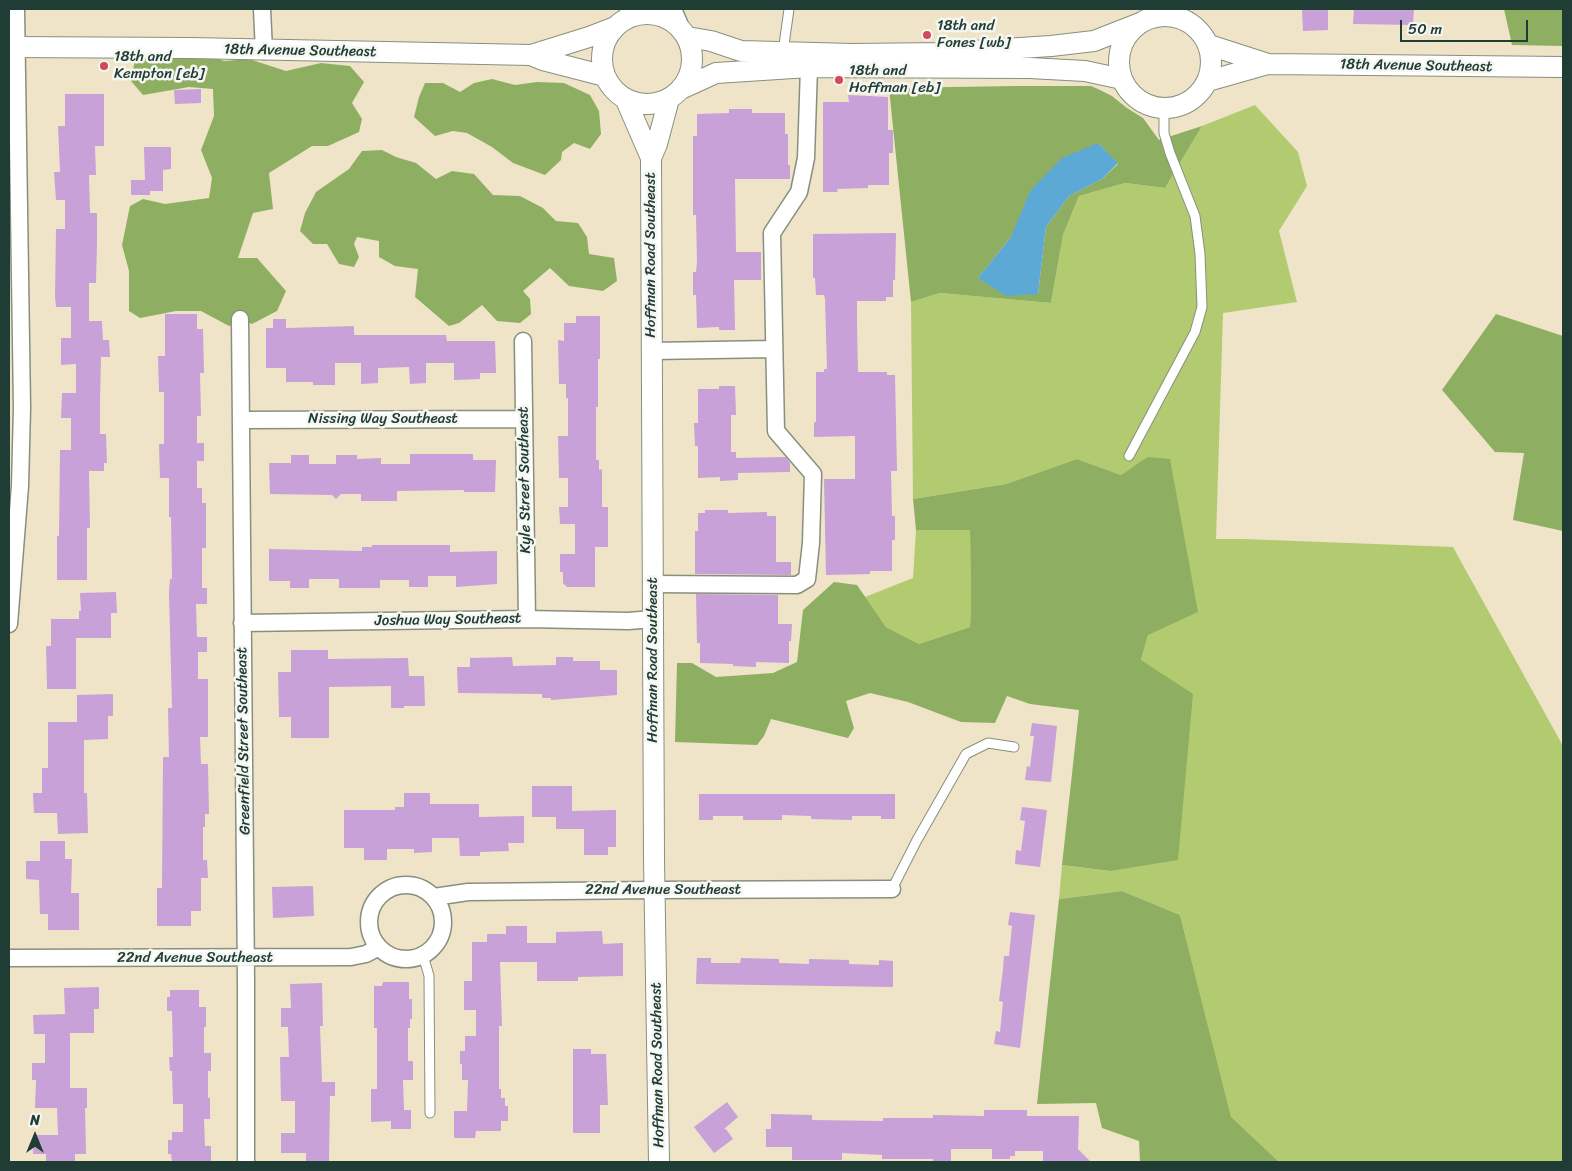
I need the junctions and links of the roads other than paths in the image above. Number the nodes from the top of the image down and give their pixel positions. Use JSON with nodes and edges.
{"nodes":[{"id":1,"x":16,"y":9,"type":"edge"},
{"id":2,"x":262,"y":9,"type":"edge"},
{"id":3,"x":673,"y":9,"type":"edge"},
{"id":4,"x":789,"y":9,"type":"edge"},
{"id":5,"x":1185,"y":15,"type":"edge"},
{"id":6,"x":1151,"y":16,"type":"edge"},
{"id":7,"x":623,"y":18,"type":"edge"},
{"id":8,"x":685,"y":33,"type":"junction"},
{"id":9,"x":1209,"y":45,"type":"junction"},
{"id":10,"x":13,"y":47,"type":"edge"},
{"id":11,"x":264,"y":50,"type":"junction"},
{"id":12,"x":783,"y":52,"type":"junction"},
{"id":13,"x":531,"y":54,"type":"junction"},
{"id":14,"x":1268,"y":64,"type":"junction"},
{"id":15,"x":809,"y":67,"type":"junction"},
{"id":16,"x":1563,"y":68,"type":"edge"},
{"id":17,"x":605,"y":76,"type":"junction"},
{"id":18,"x":1122,"y":79,"type":"junction"},
{"id":19,"x":1208,"y":81,"type":"junction"},
{"id":20,"x":675,"y":94,"type":"junction"},
{"id":21,"x":625,"y":98,"type":"junction"},
{"id":22,"x":1164,"y":109,"type":"junction"},
{"id":23,"x":651,"y":158,"type":"junction"},
{"id":24,"x":240,"y":319,"type":"dead end"},
{"id":25,"x":523,"y":341,"type":"dead end"},
{"id":26,"x":774,"y":349,"type":"junction"},
{"id":27,"x":652,"y":351,"type":"junction"},
{"id":28,"x":524,"y":419,"type":"junction"},
{"id":29,"x":241,"y":420,"type":"junction"},
{"id":30,"x":1128,"y":456,"type":"dead end"},
{"id":31,"x":653,"y":584,"type":"junction"},
{"id":32,"x":527,"y":619,"type":"junction"},
{"id":33,"x":654,"y":619,"type":"junction"},
{"id":34,"x":242,"y":623,"type":"junction"},
{"id":35,"x":9,"y":624,"type":"edge"},
{"id":36,"x":1014,"y":747,"type":"dead end"},
{"id":37,"x":892,"y":889,"type":"joint"},
{"id":38,"x":655,"y":890,"type":"junction"},
{"id":39,"x":434,"y":897,"type":"junction"},
{"id":40,"x":378,"y":947,"type":"junction"},
{"id":41,"x":423,"y":955,"type":"junction"},
{"id":42,"x":9,"y":958,"type":"edge"},
{"id":43,"x":246,"y":958,"type":"junction"},
{"id":44,"x":430,"y":1113,"type":"dead end"},
{"id":45,"x":246,"y":1162,"type":"edge"},
{"id":46,"x":659,"y":1162,"type":"edge"}],
"edges":[{"from":1,"to":10,"type":"street"},
{"from":2,"to":11,"type":"street"},
{"from":3,"to":8,"type":"street"},
{"from":4,"to":12,"type":"lane"},
{"from":5,"to":6,"type":"street"},
{"from":5,"to":9,"type":"street"},
{"from":6,"to":12,"type":"street"},
{"from":6,"to":18,"type":"street"},
{"from":7,"to":8,"type":"street"},
{"from":7,"to":13,"type":"street","name":"18th Avenue Southeast"},
{"from":7,"to":17,"type":"street"},
{"from":8,"to":12,"type":"street"},
{"from":8,"to":20,"type":"street"},
{"from":9,"to":14,"type":"street","name":"18th Avenue Southeast"},
{"from":9,"to":19,"type":"street"},
{"from":10,"to":11,"type":"street","name":"18th Avenue Southeast"},
{"from":10,"to":35,"type":"street"},
{"from":11,"to":13,"type":"street","name":"18th Avenue Southeast"},
{"from":13,"to":17,"type":"street","name":"18th Avenue Southeast"},
{"from":14,"to":16,"type":"street","name":"18th Avenue Southeast"},
{"from":14,"to":19,"type":"street","name":"18th Avenue Southeast"},
{"from":15,"to":18,"type":"street"},
{"from":15,"to":20,"type":"street"},
{"from":15,"to":26,"type":"street"},
{"from":17,"to":21,"type":"street"},
{"from":18,"to":22,"type":"street"},
{"from":19,"to":22,"type":"street"},
{"from":20,"to":21,"type":"street"},
{"from":20,"to":23,"type":"street","name":"Hoffman Road Southeast"},
{"from":21,"to":23,"type":"street","name":"Hoffman Road Southeast"},
{"from":22,"to":30,"type":"lane"},
{"from":23,"to":27,"type":"street","name":"Hoffman Road Southeast"},
{"from":24,"to":29,"type":"street","name":"Greenfield Street Southeast"},
{"from":25,"to":28,"type":"street","name":"Kyle Street Southeast"},
{"from":26,"to":27,"type":"street"},
{"from":26,"to":31,"type":"street"},
{"from":27,"to":31,"type":"street","name":"Hoffman Road Southeast"},
{"from":28,"to":29,"type":"street","name":"Nissing Way Southeast"},
{"from":28,"to":32,"type":"street","name":"Kyle Street Southeast"},
{"from":29,"to":34,"type":"street","name":"Greenfield Street Southeast"},
{"from":31,"to":33,"type":"street","name":"Hoffman Road Southeast"},
{"from":32,"to":33,"type":"street","name":"Joshua Way Southeast"},
{"from":32,"to":34,"type":"street","name":"Joshua Way Southeast"},
{"from":33,"to":38,"type":"street","name":"Hoffman Road Southeast"},
{"from":34,"to":43,"type":"street","name":"Greenfield Street Southeast"},
{"from":36,"to":37,"type":"lane"},
{"from":37,"to":38,"type":"street","name":"22nd Avenue Southeast"},
{"from":38,"to":39,"type":"street","name":"22nd Avenue Southeast"},
{"from":38,"to":46,"type":"street","name":"Hoffman Road Southeast"},
{"from":39,"to":40,"type":"street"},
{"from":39,"to":41,"type":"street"},
{"from":40,"to":41,"type":"street"},
{"from":40,"to":43,"type":"street","name":"22nd Avenue Southeast"},
{"from":41,"to":44,"type":"lane"},
{"from":42,"to":43,"type":"street","name":"22nd Avenue Southeast"},
{"from":43,"to":45,"type":"street","name":"Greenfield Street Southeast"}]}
